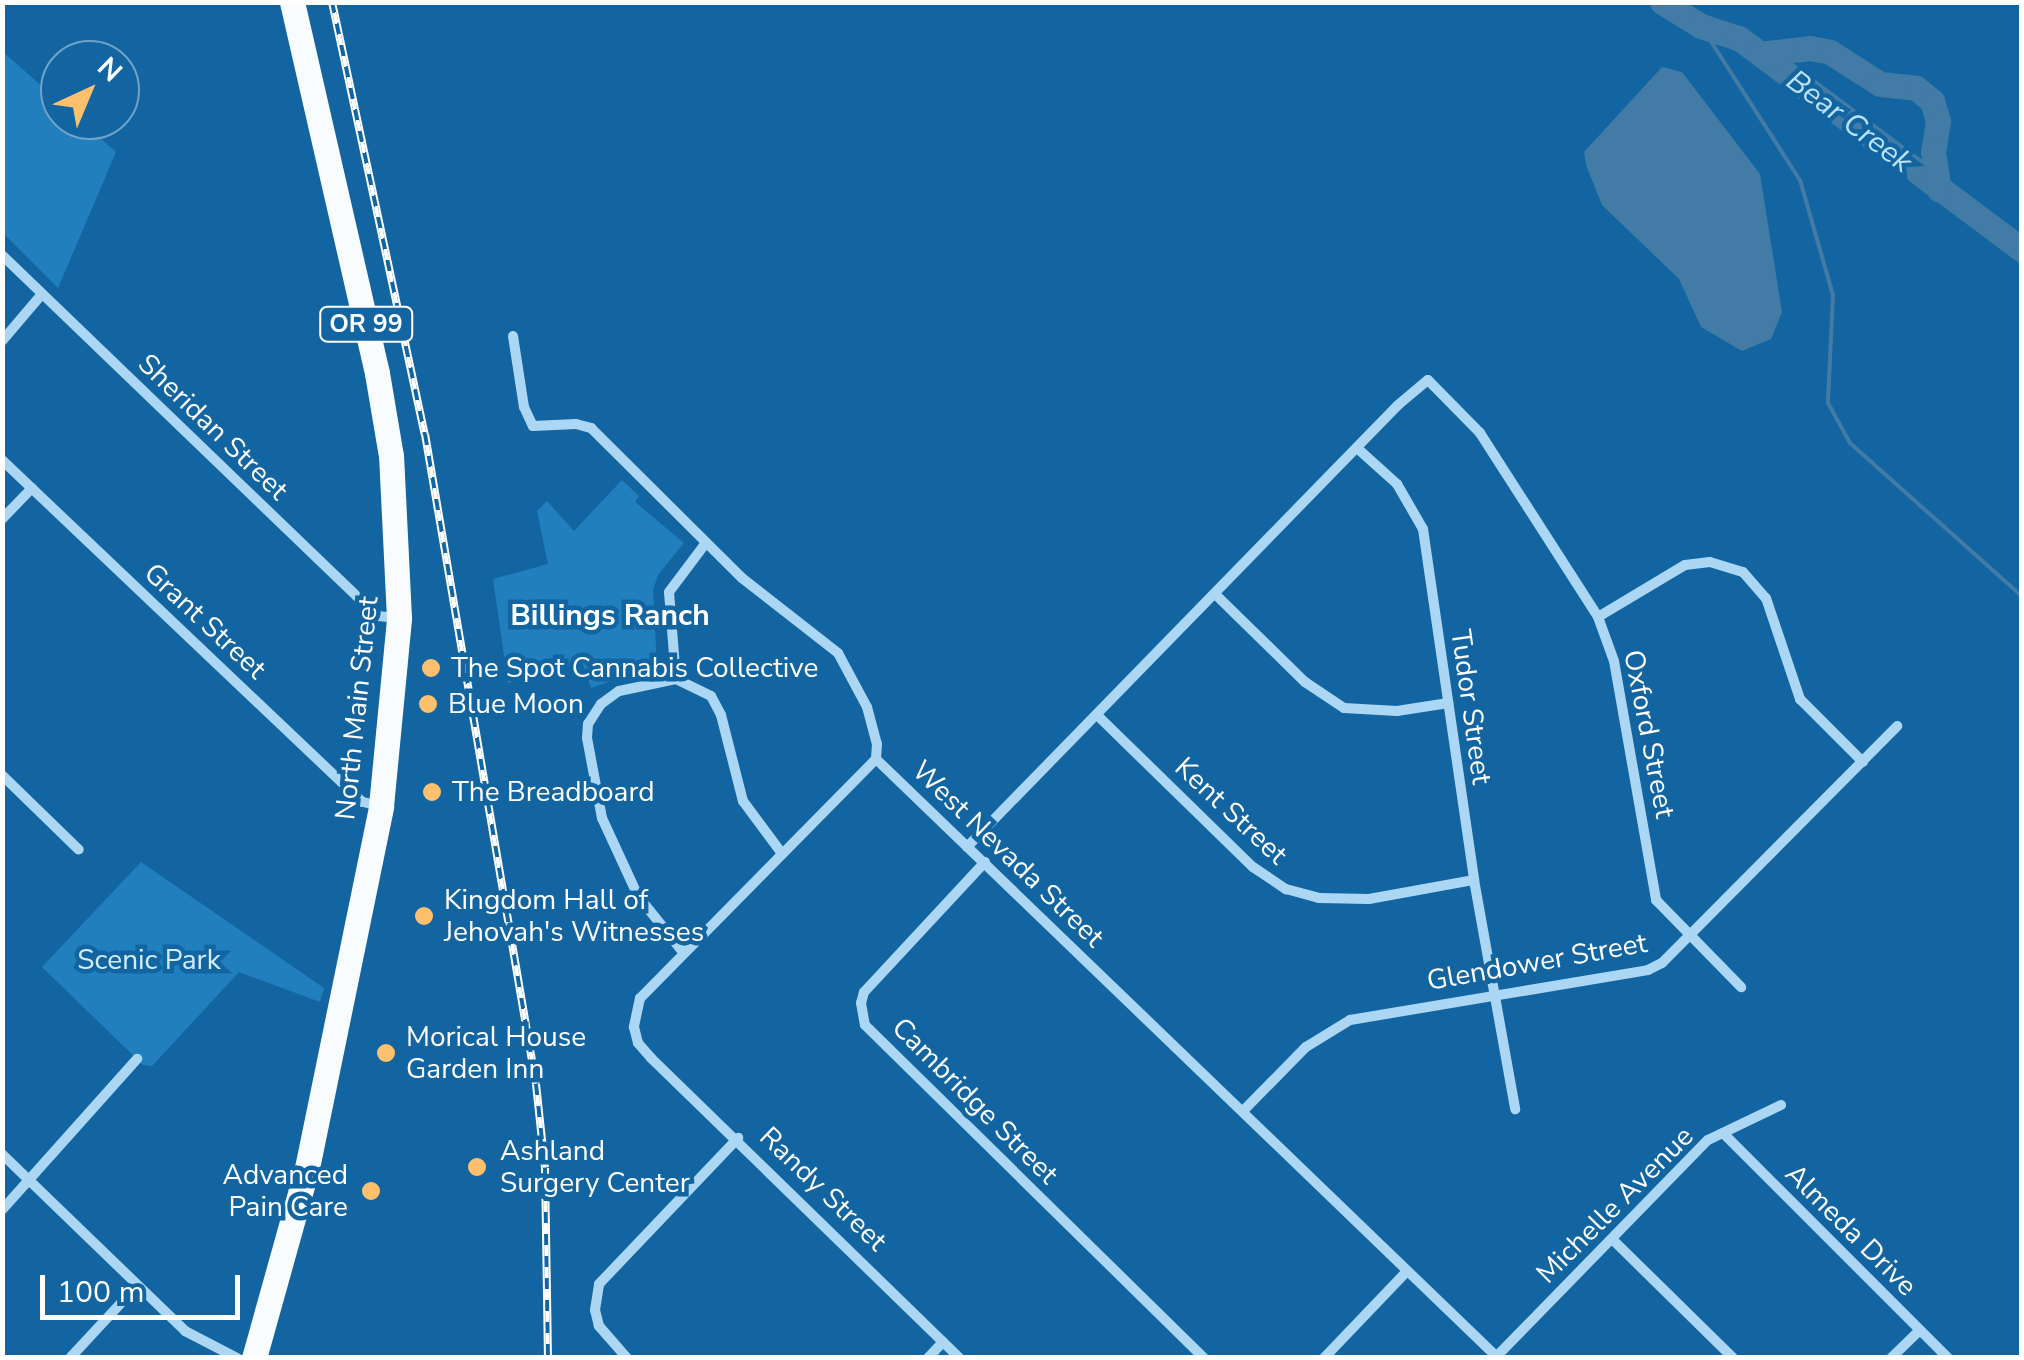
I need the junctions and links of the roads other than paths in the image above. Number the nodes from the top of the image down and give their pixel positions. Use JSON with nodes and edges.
{"nodes":[{"id":1,"x":292,"y":2,"type":"edge"},
{"id":2,"x":2,"y":255,"type":"edge"},
{"id":3,"x":42,"y":294,"type":"junction"},
{"id":4,"x":513,"y":336,"type":"dead end"},
{"id":5,"x":2,"y":341,"type":"edge"},
{"id":6,"x":1357,"y":448,"type":"junction"},
{"id":7,"x":2,"y":460,"type":"edge"},
{"id":8,"x":32,"y":488,"type":"junction"},
{"id":9,"x":2,"y":519,"type":"edge"},
{"id":10,"x":705,"y":544,"type":"junction"},
{"id":11,"x":1215,"y":594,"type":"junction"},
{"id":12,"x":1598,"y":617,"type":"junction"},
{"id":13,"x":399,"y":618,"type":"junction"},
{"id":14,"x":676,"y":678,"type":"junction"},
{"id":15,"x":1448,"y":703,"type":"junction"},
{"id":16,"x":1097,"y":715,"type":"junction"},
{"id":17,"x":1897,"y":726,"type":"dead end"},
{"id":18,"x":876,"y":759,"type":"junction"},
{"id":19,"x":1863,"y":762,"type":"junction"},
{"id":20,"x":2,"y":775,"type":"edge"},
{"id":21,"x":381,"y":806,"type":"junction"},
{"id":22,"x":967,"y":846,"type":"junction"},
{"id":23,"x":79,"y":850,"type":"dead end"},
{"id":24,"x":780,"y":852,"type":"junction"},
{"id":25,"x":985,"y":862,"type":"junction"},
{"id":26,"x":1474,"y":880,"type":"junction"},
{"id":27,"x":1689,"y":936,"type":"junction"},
{"id":28,"x":684,"y":952,"type":"junction"},
{"id":29,"x":1741,"y":987,"type":"dead end"},
{"id":30,"x":1495,"y":995,"type":"junction"},
{"id":31,"x":137,"y":1059,"type":"dead end"},
{"id":32,"x":1781,"y":1106,"type":"dead end"},
{"id":33,"x":1515,"y":1109,"type":"dead end"},
{"id":34,"x":1243,"y":1111,"type":"junction"},
{"id":35,"x":1722,"y":1133,"type":"junction"},
{"id":36,"x":738,"y":1138,"type":"junction"},
{"id":37,"x":2,"y":1154,"type":"edge"},
{"id":38,"x":30,"y":1181,"type":"junction"},
{"id":39,"x":2,"y":1210,"type":"edge"},
{"id":40,"x":1612,"y":1239,"type":"junction"},
{"id":41,"x":1408,"y":1271,"type":"junction"},
{"id":42,"x":137,"y":1286,"type":"junction"},
{"id":43,"x":1920,"y":1330,"type":"junction"},
{"id":44,"x":943,"y":1342,"type":"junction"},
{"id":45,"x":1497,"y":1357,"type":"edge"},
{"id":46,"x":70,"y":1358,"type":"edge"},
{"id":47,"x":237,"y":1358,"type":"edge"},
{"id":48,"x":254,"y":1358,"type":"edge"},
{"id":49,"x":627,"y":1358,"type":"edge"},
{"id":50,"x":928,"y":1358,"type":"edge"},
{"id":51,"x":959,"y":1358,"type":"edge"},
{"id":52,"x":1204,"y":1358,"type":"edge"},
{"id":53,"x":1324,"y":1358,"type":"edge"},
{"id":54,"x":1733,"y":1358,"type":"edge"},
{"id":55,"x":1891,"y":1358,"type":"edge"},
{"id":56,"x":1948,"y":1358,"type":"edge"}],
"edges":[{"from":1,"to":13,"type":"main road","name":"North Main Street","number":"OR 99"},
{"from":2,"to":3,"type":"street","name":"Sheridan Street"},
{"from":3,"to":5,"type":"street"},
{"from":3,"to":13,"type":"street","name":"Sheridan Street"},
{"from":4,"to":10,"type":"street","name":"West Nevada Street"},
{"from":6,"to":11,"type":"street"},
{"from":6,"to":12,"type":"street","name":"Oxford Street"},
{"from":6,"to":15,"type":"street","name":"Tudor Street"},
{"from":7,"to":8,"type":"street","name":"Grant Street"},
{"from":8,"to":9,"type":"street"},
{"from":8,"to":21,"type":"street","name":"Grant Street"},
{"from":10,"to":14,"type":"street"},
{"from":10,"to":18,"type":"street","name":"West Nevada Street"},
{"from":11,"to":15,"type":"street"},
{"from":11,"to":16,"type":"street"},
{"from":12,"to":19,"type":"street"},
{"from":12,"to":27,"type":"street","name":"Oxford Street"},
{"from":13,"to":21,"type":"main road","name":"North Main Street","number":"OR 99"},
{"from":14,"to":24,"type":"street"},
{"from":14,"to":28,"type":"street"},
{"from":15,"to":26,"type":"street","name":"Tudor Street"},
{"from":16,"to":22,"type":"street"},
{"from":16,"to":26,"type":"street","name":"Kent Street"},
{"from":17,"to":19,"type":"street","name":"Glendower Street"},
{"from":18,"to":22,"type":"street","name":"West Nevada Street"},
{"from":18,"to":24,"type":"street"},
{"from":19,"to":27,"type":"street","name":"Glendower Street"},
{"from":20,"to":23,"type":"street"},
{"from":21,"to":48,"type":"main road","name":"North Main Street","number":"OR 99"},
{"from":22,"to":25,"type":"street","name":"West Nevada Street"},
{"from":24,"to":28,"type":"street"},
{"from":25,"to":34,"type":"street","name":"West Nevada Street"},
{"from":25,"to":52,"type":"street","name":"Cambridge Street"},
{"from":26,"to":30,"type":"street","name":"Tudor Street"},
{"from":27,"to":29,"type":"street","name":"Oxford Street"},
{"from":27,"to":30,"type":"street","name":"Glendower Street"},
{"from":28,"to":36,"type":"street","name":"Randy Street"},
{"from":30,"to":33,"type":"street","name":"Tudor Street"},
{"from":30,"to":34,"type":"street","name":"Glendower Street"},
{"from":31,"to":38,"type":"street"},
{"from":32,"to":35,"type":"street","name":"Michelle Avenue"},
{"from":34,"to":41,"type":"street","name":"West Nevada Street"},
{"from":35,"to":40,"type":"street","name":"Michelle Avenue"},
{"from":35,"to":43,"type":"street","name":"Almeda Drive"},
{"from":36,"to":44,"type":"street","name":"Randy Street"},
{"from":36,"to":49,"type":"street"},
{"from":37,"to":38,"type":"street"},
{"from":38,"to":39,"type":"street"},
{"from":38,"to":42,"type":"street"},
{"from":40,"to":45,"type":"street","name":"Michelle Avenue"},
{"from":40,"to":54,"type":"street"},
{"from":41,"to":45,"type":"street","name":"West Nevada Street"},
{"from":41,"to":53,"type":"street"},
{"from":42,"to":46,"type":"street"},
{"from":42,"to":47,"type":"street"},
{"from":43,"to":55,"type":"street"},
{"from":43,"to":56,"type":"street","name":"Almeda Drive"},
{"from":44,"to":50,"type":"street"},
{"from":44,"to":51,"type":"street","name":"Randy Street"}]}
